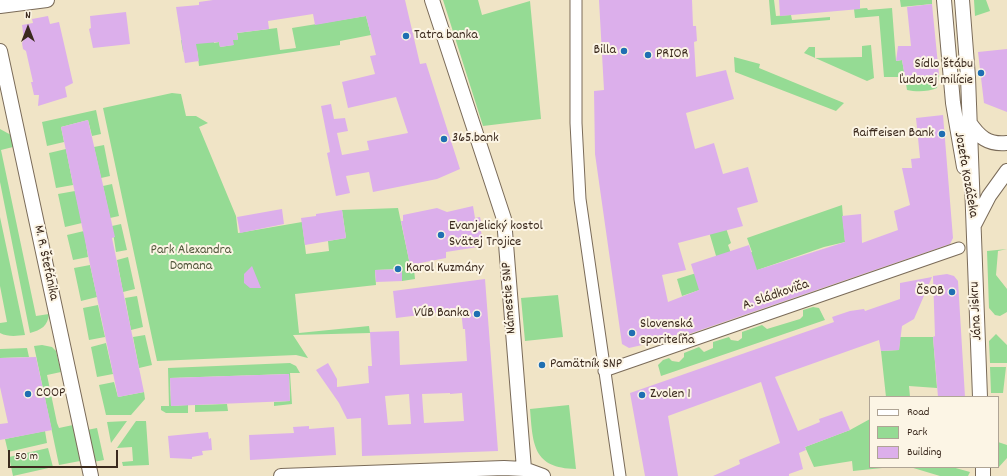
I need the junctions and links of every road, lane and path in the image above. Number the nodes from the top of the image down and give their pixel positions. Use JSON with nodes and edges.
{"nodes":[{"id":1,"x":47,"y":0,"type":"edge"},
{"id":2,"x":432,"y":0,"type":"edge"},
{"id":3,"x":576,"y":0,"type":"edge"},
{"id":4,"x":944,"y":0,"type":"edge"},
{"id":5,"x":962,"y":0,"type":"edge"},
{"id":6,"x":0,"y":6,"type":"edge"},
{"id":7,"x":0,"y":50,"type":"edge"},
{"id":8,"x":969,"y":122,"type":"junction"},
{"id":9,"x":1007,"y":143,"type":"edge"},
{"id":10,"x":1007,"y":171,"type":"edge"},
{"id":11,"x":974,"y":225,"type":"junction"},
{"id":12,"x":959,"y":248,"type":"dead end"},
{"id":13,"x":604,"y":371,"type":"junction"},
{"id":14,"x":980,"y":396,"type":"edge"},
{"id":15,"x":524,"y":469,"type":"junction"},
{"id":16,"x":91,"y":476,"type":"edge"},
{"id":17,"x":281,"y":476,"type":"edge"},
{"id":18,"x":542,"y":476,"type":"edge"},
{"id":19,"x":620,"y":476,"type":"edge"}],
"edges":[{"from":1,"to":6,"type":"street"},
{"from":2,"to":15,"type":"street","name":"Námestie SNP"},
{"from":3,"to":13,"type":"street"},
{"from":4,"to":11,"type":"street","name":"Jozefa Kozáčeka"},
{"from":5,"to":8,"type":"street","name":"Jozefa Kozáčeka"},
{"from":7,"to":16,"type":"street","name":"M. R. Štefánika"},
{"from":8,"to":9,"type":"street"},
{"from":8,"to":11,"type":"street","name":"Jozefa Kozáčeka"},
{"from":10,"to":11,"type":"street"},
{"from":11,"to":14,"type":"street","name":"Jána Jiskru"},
{"from":12,"to":13,"type":"street","name":"A. Sládkoviča"},
{"from":13,"to":19,"type":"street"},
{"from":15,"to":17,"type":"street"},
{"from":15,"to":18,"type":"street"}]}
